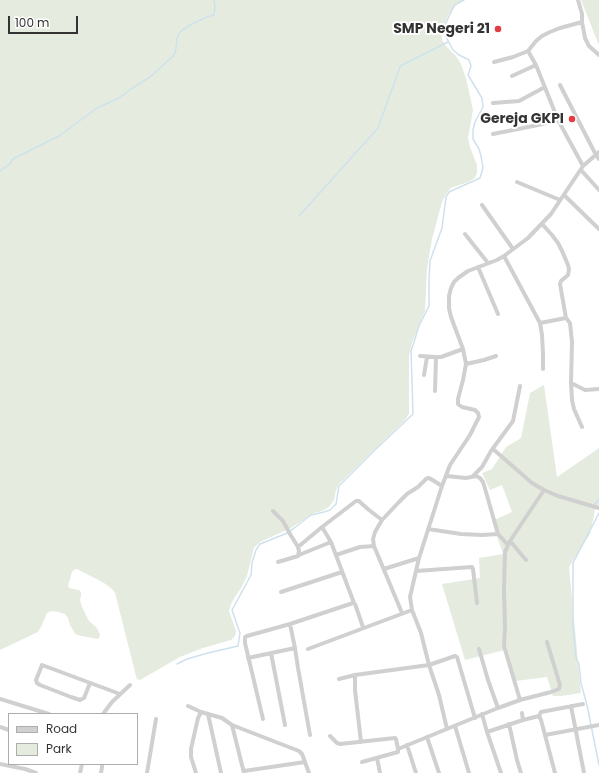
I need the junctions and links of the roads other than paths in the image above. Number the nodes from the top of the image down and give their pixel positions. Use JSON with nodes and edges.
{"nodes":[{"id":1,"x":578,"y":0,"type":"edge"},
{"id":2,"x":582,"y":22,"type":"junction"},
{"id":3,"x":528,"y":52,"type":"junction"},
{"id":4,"x":599,"y":55,"type":"edge"},
{"id":5,"x":494,"y":62,"type":"dead end"},
{"id":6,"x":536,"y":65,"type":"junction"},
{"id":7,"x":512,"y":76,"type":"dead end"},
{"id":8,"x":560,"y":85,"type":"dead end"},
{"id":9,"x":545,"y":87,"type":"junction"},
{"id":10,"x":493,"y":103,"type":"dead end"},
{"id":11,"x":558,"y":120,"type":"junction"},
{"id":12,"x":493,"y":134,"type":"dead end"},
{"id":13,"x":598,"y":155,"type":"edge"},
{"id":14,"x":582,"y":168,"type":"junction"},
{"id":15,"x":517,"y":182,"type":"dead end"},
{"id":16,"x":599,"y":190,"type":"edge"},
{"id":17,"x":564,"y":195,"type":"junction"},
{"id":18,"x":560,"y":200,"type":"junction"},
{"id":19,"x":482,"y":205,"type":"dead end"},
{"id":20,"x":542,"y":224,"type":"junction"},
{"id":21,"x":599,"y":229,"type":"edge"},
{"id":22,"x":466,"y":234,"type":"dead end"},
{"id":23,"x":513,"y":249,"type":"junction"},
{"id":24,"x":504,"y":256,"type":"junction"},
{"id":25,"x":488,"y":263,"type":"junction"},
{"id":26,"x":478,"y":267,"type":"junction"},
{"id":27,"x":498,"y":314,"type":"dead end"},
{"id":28,"x":566,"y":318,"type":"junction"},
{"id":29,"x":540,"y":323,"type":"junction"},
{"id":30,"x":463,"y":349,"type":"junction"},
{"id":31,"x":420,"y":356,"type":"dead end"},
{"id":32,"x":496,"y":356,"type":"dead end"},
{"id":33,"x":427,"y":357,"type":"junction"},
{"id":34,"x":436,"y":357,"type":"junction"},
{"id":35,"x":466,"y":364,"type":"junction"},
{"id":36,"x":543,"y":369,"type":"dead end"},
{"id":37,"x":424,"y":375,"type":"dead end"},
{"id":38,"x":571,"y":383,"type":"junction"},
{"id":39,"x":520,"y":386,"type":"dead end"},
{"id":40,"x":599,"y":389,"type":"edge"},
{"id":41,"x":435,"y":391,"type":"dead end"},
{"id":42,"x":582,"y":427,"type":"dead end"},
{"id":43,"x":492,"y":449,"type":"junction"},
{"id":44,"x":446,"y":476,"type":"junction"},
{"id":45,"x":473,"y":476,"type":"junction"},
{"id":46,"x":442,"y":486,"type":"junction"},
{"id":47,"x":544,"y":490,"type":"junction"},
{"id":48,"x":595,"y":507,"type":"edge"},
{"id":49,"x":273,"y":511,"type":"dead end"},
{"id":50,"x":382,"y":520,"type":"junction"},
{"id":51,"x":322,"y":526,"type":"junction"},
{"id":52,"x":428,"y":529,"type":"junction"},
{"id":53,"x":498,"y":534,"type":"junction"},
{"id":54,"x":331,"y":542,"type":"junction"},
{"id":55,"x":509,"y":543,"type":"junction"},
{"id":56,"x":374,"y":546,"type":"junction"},
{"id":57,"x":298,"y":547,"type":"junction"},
{"id":58,"x":299,"y":554,"type":"junction"},
{"id":59,"x":336,"y":555,"type":"junction"},
{"id":60,"x":419,"y":558,"type":"junction"},
{"id":61,"x":526,"y":560,"type":"dead end"},
{"id":62,"x":278,"y":562,"type":"dead end"},
{"id":63,"x":384,"y":569,"type":"junction"},
{"id":64,"x":416,"y":571,"type":"junction"},
{"id":65,"x":342,"y":572,"type":"junction"},
{"id":66,"x":281,"y":592,"type":"dead end"},
{"id":67,"x":354,"y":603,"type":"junction"},
{"id":68,"x":477,"y":603,"type":"dead end"},
{"id":69,"x":412,"y":610,"type":"junction"},
{"id":70,"x":402,"y":613,"type":"junction"},
{"id":71,"x":290,"y":624,"type":"junction"},
{"id":72,"x":363,"y":627,"type":"junction"},
{"id":73,"x":547,"y":642,"type":"dead end"},
{"id":74,"x":295,"y":648,"type":"junction"},
{"id":75,"x":308,"y":649,"type":"dead end"},
{"id":76,"x":479,"y":649,"type":"dead end"},
{"id":77,"x":271,"y":653,"type":"junction"},
{"id":78,"x":248,"y":658,"type":"junction"},
{"id":79,"x":429,"y":665,"type":"junction"},
{"id":80,"x":355,"y":674,"type":"junction"},
{"id":81,"x":339,"y":679,"type":"dead end"},
{"id":82,"x":90,"y":683,"type":"junction"},
{"id":83,"x":130,"y":685,"type":"dead end"},
{"id":84,"x":120,"y":694,"type":"junction"},
{"id":85,"x":0,"y":699,"type":"edge"},
{"id":86,"x":520,"y":700,"type":"junction"},
{"id":87,"x":583,"y":704,"type":"dead end"},
{"id":88,"x":188,"y":706,"type":"dead end"},
{"id":89,"x":571,"y":706,"type":"junction"},
{"id":90,"x":498,"y":708,"type":"junction"},
{"id":91,"x":201,"y":712,"type":"junction"},
{"id":92,"x":46,"y":713,"type":"edge"},
{"id":93,"x":103,"y":713,"type":"edge"},
{"id":94,"x":522,"y":713,"type":"dead end"},
{"id":95,"x":208,"y":714,"type":"junction"},
{"id":96,"x":482,"y":714,"type":"junction"},
{"id":97,"x":539,"y":716,"type":"junction"},
{"id":98,"x":475,"y":718,"type":"junction"},
{"id":99,"x":156,"y":719,"type":"dead end"},
{"id":100,"x":263,"y":719,"type":"dead end"},
{"id":101,"x":523,"y":720,"type":"junction"},
{"id":102,"x":509,"y":724,"type":"junction"},
{"id":103,"x":232,"y":725,"type":"junction"},
{"id":104,"x":285,"y":725,"type":"dead end"},
{"id":105,"x":599,"y":725,"type":"edge"},
{"id":106,"x":455,"y":726,"type":"junction"},
{"id":107,"x":447,"y":729,"type":"junction"},
{"id":108,"x":576,"y":729,"type":"junction"},
{"id":109,"x":487,"y":732,"type":"junction"},
{"id":110,"x":310,"y":735,"type":"dead end"},
{"id":111,"x":545,"y":735,"type":"junction"},
{"id":112,"x":330,"y":736,"type":"dead end"},
{"id":113,"x":427,"y":737,"type":"junction"},
{"id":114,"x":361,"y":742,"type":"junction"},
{"id":115,"x":407,"y":745,"type":"junction"},
{"id":116,"x":398,"y":749,"type":"junction"},
{"id":117,"x":377,"y":758,"type":"junction"},
{"id":118,"x":305,"y":762,"type":"junction"},
{"id":119,"x":362,"y":762,"type":"dead end"},
{"id":120,"x":0,"y":764,"type":"edge"},
{"id":121,"x":244,"y":772,"type":"edge"},
{"id":122,"x":36,"y":773,"type":"edge"},
{"id":123,"x":147,"y":773,"type":"edge"},
{"id":124,"x":196,"y":773,"type":"edge"},
{"id":125,"x":221,"y":773,"type":"edge"},
{"id":126,"x":309,"y":773,"type":"edge"},
{"id":127,"x":380,"y":773,"type":"edge"},
{"id":128,"x":416,"y":773,"type":"edge"},
{"id":129,"x":439,"y":773,"type":"edge"},
{"id":130,"x":469,"y":773,"type":"edge"},
{"id":131,"x":501,"y":773,"type":"edge"},
{"id":132,"x":521,"y":773,"type":"edge"},
{"id":133,"x":555,"y":773,"type":"edge"},
{"id":134,"x":584,"y":773,"type":"edge"}],
"edges":[{"from":1,"to":2,"type":"street"},
{"from":2,"to":3,"type":"street"},
{"from":2,"to":4,"type":"street"},
{"from":3,"to":5,"type":"street"},
{"from":3,"to":6,"type":"street"},
{"from":6,"to":7,"type":"street"},
{"from":6,"to":9,"type":"street"},
{"from":8,"to":13,"type":"street"},
{"from":9,"to":10,"type":"street"},
{"from":9,"to":11,"type":"street"},
{"from":11,"to":12,"type":"street"},
{"from":11,"to":14,"type":"street"},
{"from":13,"to":14,"type":"street"},
{"from":14,"to":16,"type":"street"},
{"from":14,"to":17,"type":"street"},
{"from":15,"to":18,"type":"street"},
{"from":17,"to":18,"type":"street"},
{"from":17,"to":21,"type":"street"},
{"from":18,"to":20,"type":"street"},
{"from":19,"to":23,"type":"street"},
{"from":20,"to":23,"type":"street"},
{"from":20,"to":28,"type":"street"},
{"from":22,"to":25,"type":"street"},
{"from":23,"to":24,"type":"street"},
{"from":24,"to":25,"type":"street"},
{"from":24,"to":29,"type":"street"},
{"from":25,"to":26,"type":"street"},
{"from":26,"to":27,"type":"street"},
{"from":26,"to":30,"type":"street"},
{"from":28,"to":29,"type":"street"},
{"from":28,"to":38,"type":"street"},
{"from":29,"to":36,"type":"street"},
{"from":30,"to":34,"type":"street"},
{"from":30,"to":35,"type":"street"},
{"from":31,"to":33,"type":"street"},
{"from":32,"to":35,"type":"street"},
{"from":33,"to":34,"type":"street"},
{"from":33,"to":37,"type":"street"},
{"from":34,"to":41,"type":"street"},
{"from":35,"to":44,"type":"street"},
{"from":38,"to":40,"type":"street"},
{"from":38,"to":42,"type":"street"},
{"from":39,"to":43,"type":"street"},
{"from":43,"to":45,"type":"street"},
{"from":43,"to":47,"type":"street"},
{"from":44,"to":45,"type":"street"},
{"from":44,"to":46,"type":"street"},
{"from":45,"to":53,"type":"street"},
{"from":46,"to":50,"type":"street"},
{"from":46,"to":52,"type":"street"},
{"from":47,"to":48,"type":"street"},
{"from":47,"to":55,"type":"street"},
{"from":49,"to":57,"type":"street"},
{"from":50,"to":51,"type":"street"},
{"from":50,"to":56,"type":"street"},
{"from":51,"to":54,"type":"street"},
{"from":51,"to":57,"type":"street"},
{"from":52,"to":53,"type":"street"},
{"from":52,"to":60,"type":"street"},
{"from":53,"to":55,"type":"street"},
{"from":54,"to":58,"type":"street"},
{"from":54,"to":59,"type":"street"},
{"from":55,"to":61,"type":"street"},
{"from":55,"to":86,"type":"street"},
{"from":56,"to":59,"type":"street"},
{"from":56,"to":63,"type":"street"},
{"from":57,"to":58,"type":"street"},
{"from":58,"to":62,"type":"street"},
{"from":59,"to":65,"type":"street"},
{"from":60,"to":63,"type":"street"},
{"from":60,"to":64,"type":"street"},
{"from":63,"to":70,"type":"street"},
{"from":64,"to":68,"type":"street"},
{"from":64,"to":69,"type":"street"},
{"from":65,"to":66,"type":"street"},
{"from":65,"to":67,"type":"street"},
{"from":67,"to":71,"type":"street"},
{"from":67,"to":72,"type":"street"},
{"from":69,"to":70,"type":"street"},
{"from":69,"to":79,"type":"street"},
{"from":70,"to":72,"type":"street"},
{"from":71,"to":74,"type":"street"},
{"from":71,"to":78,"type":"street"},
{"from":72,"to":75,"type":"street"},
{"from":73,"to":86,"type":"street"},
{"from":74,"to":77,"type":"street"},
{"from":74,"to":110,"type":"street"},
{"from":76,"to":90,"type":"street"},
{"from":77,"to":78,"type":"street"},
{"from":77,"to":104,"type":"street"},
{"from":78,"to":100,"type":"street"},
{"from":79,"to":80,"type":"street"},
{"from":79,"to":98,"type":"street"},
{"from":79,"to":107,"type":"street"},
{"from":80,"to":81,"type":"street"},
{"from":80,"to":114,"type":"street"},
{"from":82,"to":82,"type":"street"},
{"from":82,"to":84,"type":"street"},
{"from":83,"to":84,"type":"street"},
{"from":84,"to":93,"type":"street"},
{"from":85,"to":92,"type":"street"},
{"from":86,"to":90,"type":"street"},
{"from":87,"to":89,"type":"street"},
{"from":88,"to":91,"type":"street"},
{"from":89,"to":97,"type":"street"},
{"from":89,"to":108,"type":"street"},
{"from":90,"to":96,"type":"street"},
{"from":91,"to":95,"type":"street"},
{"from":91,"to":124,"type":"street"},
{"from":94,"to":101,"type":"street"},
{"from":95,"to":103,"type":"street"},
{"from":95,"to":125,"type":"street"},
{"from":96,"to":98,"type":"street"},
{"from":96,"to":109,"type":"street"},
{"from":97,"to":101,"type":"street"},
{"from":97,"to":111,"type":"street"},
{"from":98,"to":106,"type":"street"},
{"from":99,"to":123,"type":"street"},
{"from":101,"to":102,"type":"street"},
{"from":102,"to":109,"type":"street"},
{"from":102,"to":132,"type":"street"},
{"from":103,"to":118,"type":"street"},
{"from":103,"to":121,"type":"street"},
{"from":105,"to":108,"type":"street"},
{"from":106,"to":107,"type":"street"},
{"from":106,"to":130,"type":"street"},
{"from":107,"to":113,"type":"street"},
{"from":108,"to":111,"type":"street"},
{"from":108,"to":134,"type":"street"},
{"from":109,"to":131,"type":"street"},
{"from":111,"to":133,"type":"street"},
{"from":112,"to":114,"type":"street"},
{"from":113,"to":115,"type":"street"},
{"from":113,"to":129,"type":"street"},
{"from":114,"to":116,"type":"street"},
{"from":115,"to":116,"type":"street"},
{"from":115,"to":128,"type":"street"},
{"from":116,"to":117,"type":"street"},
{"from":117,"to":119,"type":"street"},
{"from":117,"to":127,"type":"street"},
{"from":118,"to":121,"type":"street"},
{"from":118,"to":126,"type":"street"},
{"from":120,"to":122,"type":"street"}]}
